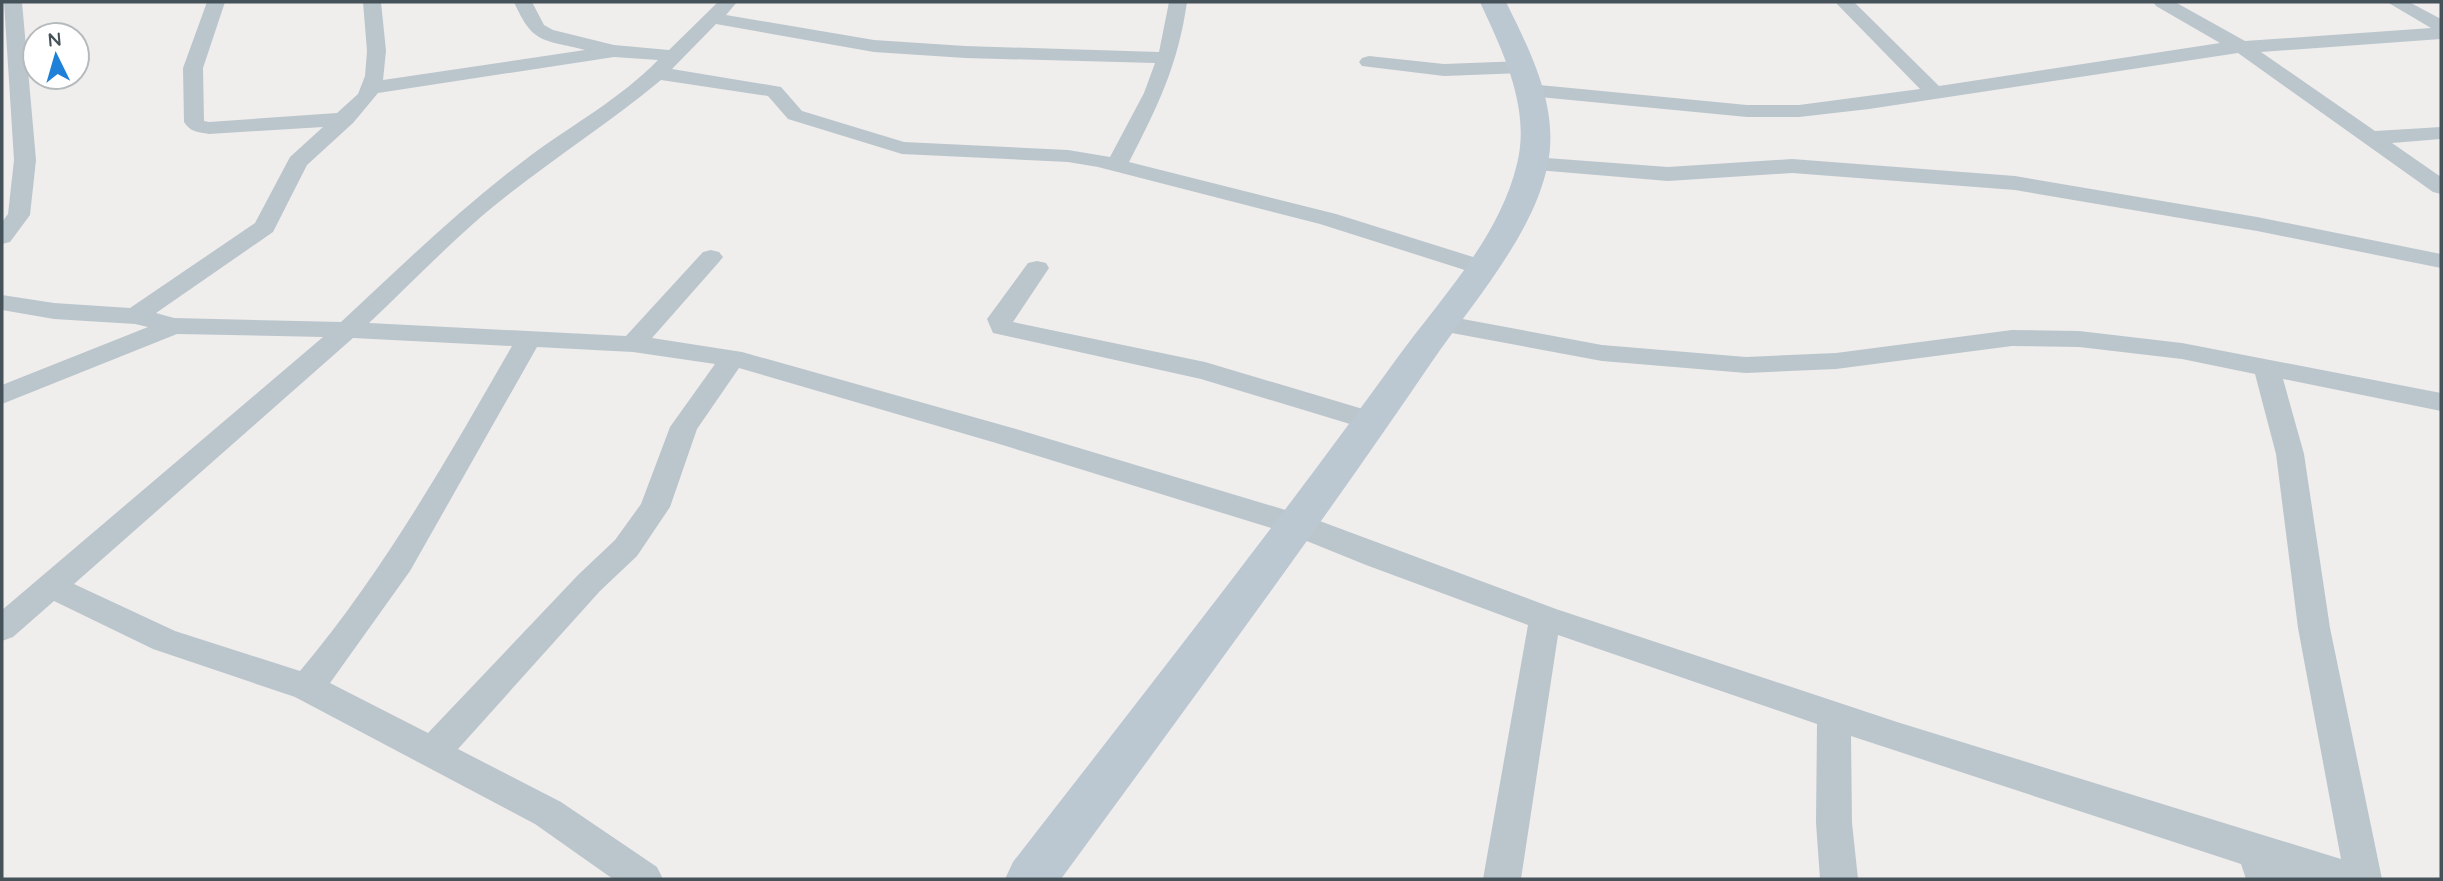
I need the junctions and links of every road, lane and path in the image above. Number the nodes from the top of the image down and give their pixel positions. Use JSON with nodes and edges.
{"nodes":[{"id":1,"x":13,"y":2,"type":"edge"},
{"id":2,"x":216,"y":2,"type":"edge"},
{"id":3,"x":372,"y":2,"type":"edge"},
{"id":4,"x":523,"y":2,"type":"edge"},
{"id":5,"x":1178,"y":2,"type":"edge"},
{"id":6,"x":1493,"y":2,"type":"edge"},
{"id":7,"x":1844,"y":2,"type":"edge"},
{"id":8,"x":2162,"y":2,"type":"edge"},
{"id":9,"x":2396,"y":2,"type":"edge"},
{"id":10,"x":719,"y":10,"type":"edge"},
{"id":11,"x":2439,"y":33,"type":"edge"},
{"id":12,"x":2240,"y":47,"type":"junction"},
{"id":13,"x":614,"y":51,"type":"junction"},
{"id":14,"x":1167,"y":58,"type":"junction"},
{"id":15,"x":1369,"y":62,"type":"dead end"},
{"id":16,"x":666,"y":64,"type":"junction"},
{"id":17,"x":1526,"y":78,"type":"junction"},
{"id":18,"x":372,"y":89,"type":"junction"},
{"id":19,"x":1934,"y":92,"type":"junction"},
{"id":20,"x":346,"y":119,"type":"junction"},
{"id":21,"x":2441,"y":133,"type":"edge"},
{"id":22,"x":2369,"y":138,"type":"junction"},
{"id":23,"x":1533,"y":164,"type":"junction"},
{"id":24,"x":1117,"y":165,"type":"junction"},
{"id":25,"x":2441,"y":187,"type":"edge"},
{"id":26,"x":2,"y":237,"type":"edge"},
{"id":27,"x":711,"y":257,"type":"dead end"},
{"id":28,"x":2441,"y":261,"type":"edge"},
{"id":29,"x":1480,"y":267,"type":"junction"},
{"id":30,"x":1037,"y":268,"type":"dead end"},
{"id":31,"x":2,"y":302,"type":"edge"},
{"id":32,"x":135,"y":316,"type":"junction"},
{"id":33,"x":1441,"y":323,"type":"junction"},
{"id":34,"x":174,"y":327,"type":"junction"},
{"id":35,"x":347,"y":330,"type":"junction"},
{"id":36,"x":528,"y":340,"type":"junction"},
{"id":37,"x":633,"y":344,"type":"junction"},
{"id":38,"x":733,"y":358,"type":"junction"},
{"id":39,"x":2267,"y":368,"type":"junction"},
{"id":40,"x":2,"y":395,"type":"edge"},
{"id":41,"x":2441,"y":402,"type":"edge"},
{"id":42,"x":1373,"y":422,"type":"junction"},
{"id":43,"x":1298,"y":525,"type":"junction"},
{"id":44,"x":50,"y":586,"type":"junction"},
{"id":45,"x":1545,"y":618,"type":"junction"},
{"id":46,"x":2,"y":628,"type":"edge"},
{"id":47,"x":307,"y":687,"type":"junction"},
{"id":48,"x":1834,"y":715,"type":"junction"},
{"id":49,"x":432,"y":753,"type":"junction"},
{"id":50,"x":2260,"y":866,"type":"edge"},
{"id":51,"x":644,"y":879,"type":"edge"},
{"id":52,"x":1031,"y":879,"type":"edge"},
{"id":53,"x":1502,"y":879,"type":"edge"},
{"id":54,"x":1839,"y":879,"type":"edge"},
{"id":55,"x":2348,"y":879,"type":"edge"},
{"id":56,"x":2363,"y":879,"type":"edge"}],
"edges":[{"from":1,"to":26,"type":"street"},
{"from":2,"to":20,"type":"street"},
{"from":3,"to":18,"type":"street"},
{"from":4,"to":13,"type":"street"},
{"from":5,"to":14,"type":"street"},
{"from":6,"to":17,"type":"street"},
{"from":7,"to":19,"type":"street"},
{"from":8,"to":12,"type":"street"},
{"from":9,"to":11,"type":"street"},
{"from":10,"to":14,"type":"street"},
{"from":10,"to":16,"type":"street"},
{"from":11,"to":12,"type":"street"},
{"from":12,"to":19,"type":"street"},
{"from":12,"to":22,"type":"street"},
{"from":13,"to":16,"type":"street"},
{"from":13,"to":18,"type":"street"},
{"from":14,"to":24,"type":"street"},
{"from":15,"to":17,"type":"street"},
{"from":16,"to":24,"type":"street"},
{"from":16,"to":35,"type":"street"},
{"from":17,"to":19,"type":"street"},
{"from":17,"to":23,"type":"street"},
{"from":18,"to":20,"type":"street"},
{"from":20,"to":32,"type":"street"},
{"from":21,"to":22,"type":"street"},
{"from":22,"to":25,"type":"street"},
{"from":23,"to":28,"type":"street"},
{"from":23,"to":29,"type":"street"},
{"from":24,"to":29,"type":"street"},
{"from":27,"to":37,"type":"street"},
{"from":29,"to":33,"type":"street"},
{"from":30,"to":42,"type":"street"},
{"from":31,"to":32,"type":"street"},
{"from":32,"to":34,"type":"street"},
{"from":33,"to":39,"type":"street"},
{"from":33,"to":42,"type":"street"},
{"from":34,"to":35,"type":"street"},
{"from":34,"to":40,"type":"street"},
{"from":35,"to":36,"type":"street"},
{"from":35,"to":44,"type":"street"},
{"from":36,"to":37,"type":"street"},
{"from":36,"to":47,"type":"street"},
{"from":37,"to":38,"type":"street"},
{"from":38,"to":43,"type":"street"},
{"from":38,"to":49,"type":"street"},
{"from":39,"to":41,"type":"street"},
{"from":39,"to":56,"type":"street"},
{"from":42,"to":43,"type":"street"},
{"from":43,"to":45,"type":"street"},
{"from":43,"to":52,"type":"street"},
{"from":44,"to":46,"type":"street"},
{"from":44,"to":47,"type":"street"},
{"from":45,"to":48,"type":"street"},
{"from":45,"to":53,"type":"street"},
{"from":47,"to":49,"type":"street"},
{"from":48,"to":50,"type":"street"},
{"from":48,"to":54,"type":"street"},
{"from":49,"to":51,"type":"street"},
{"from":50,"to":55,"type":"street"}]}
